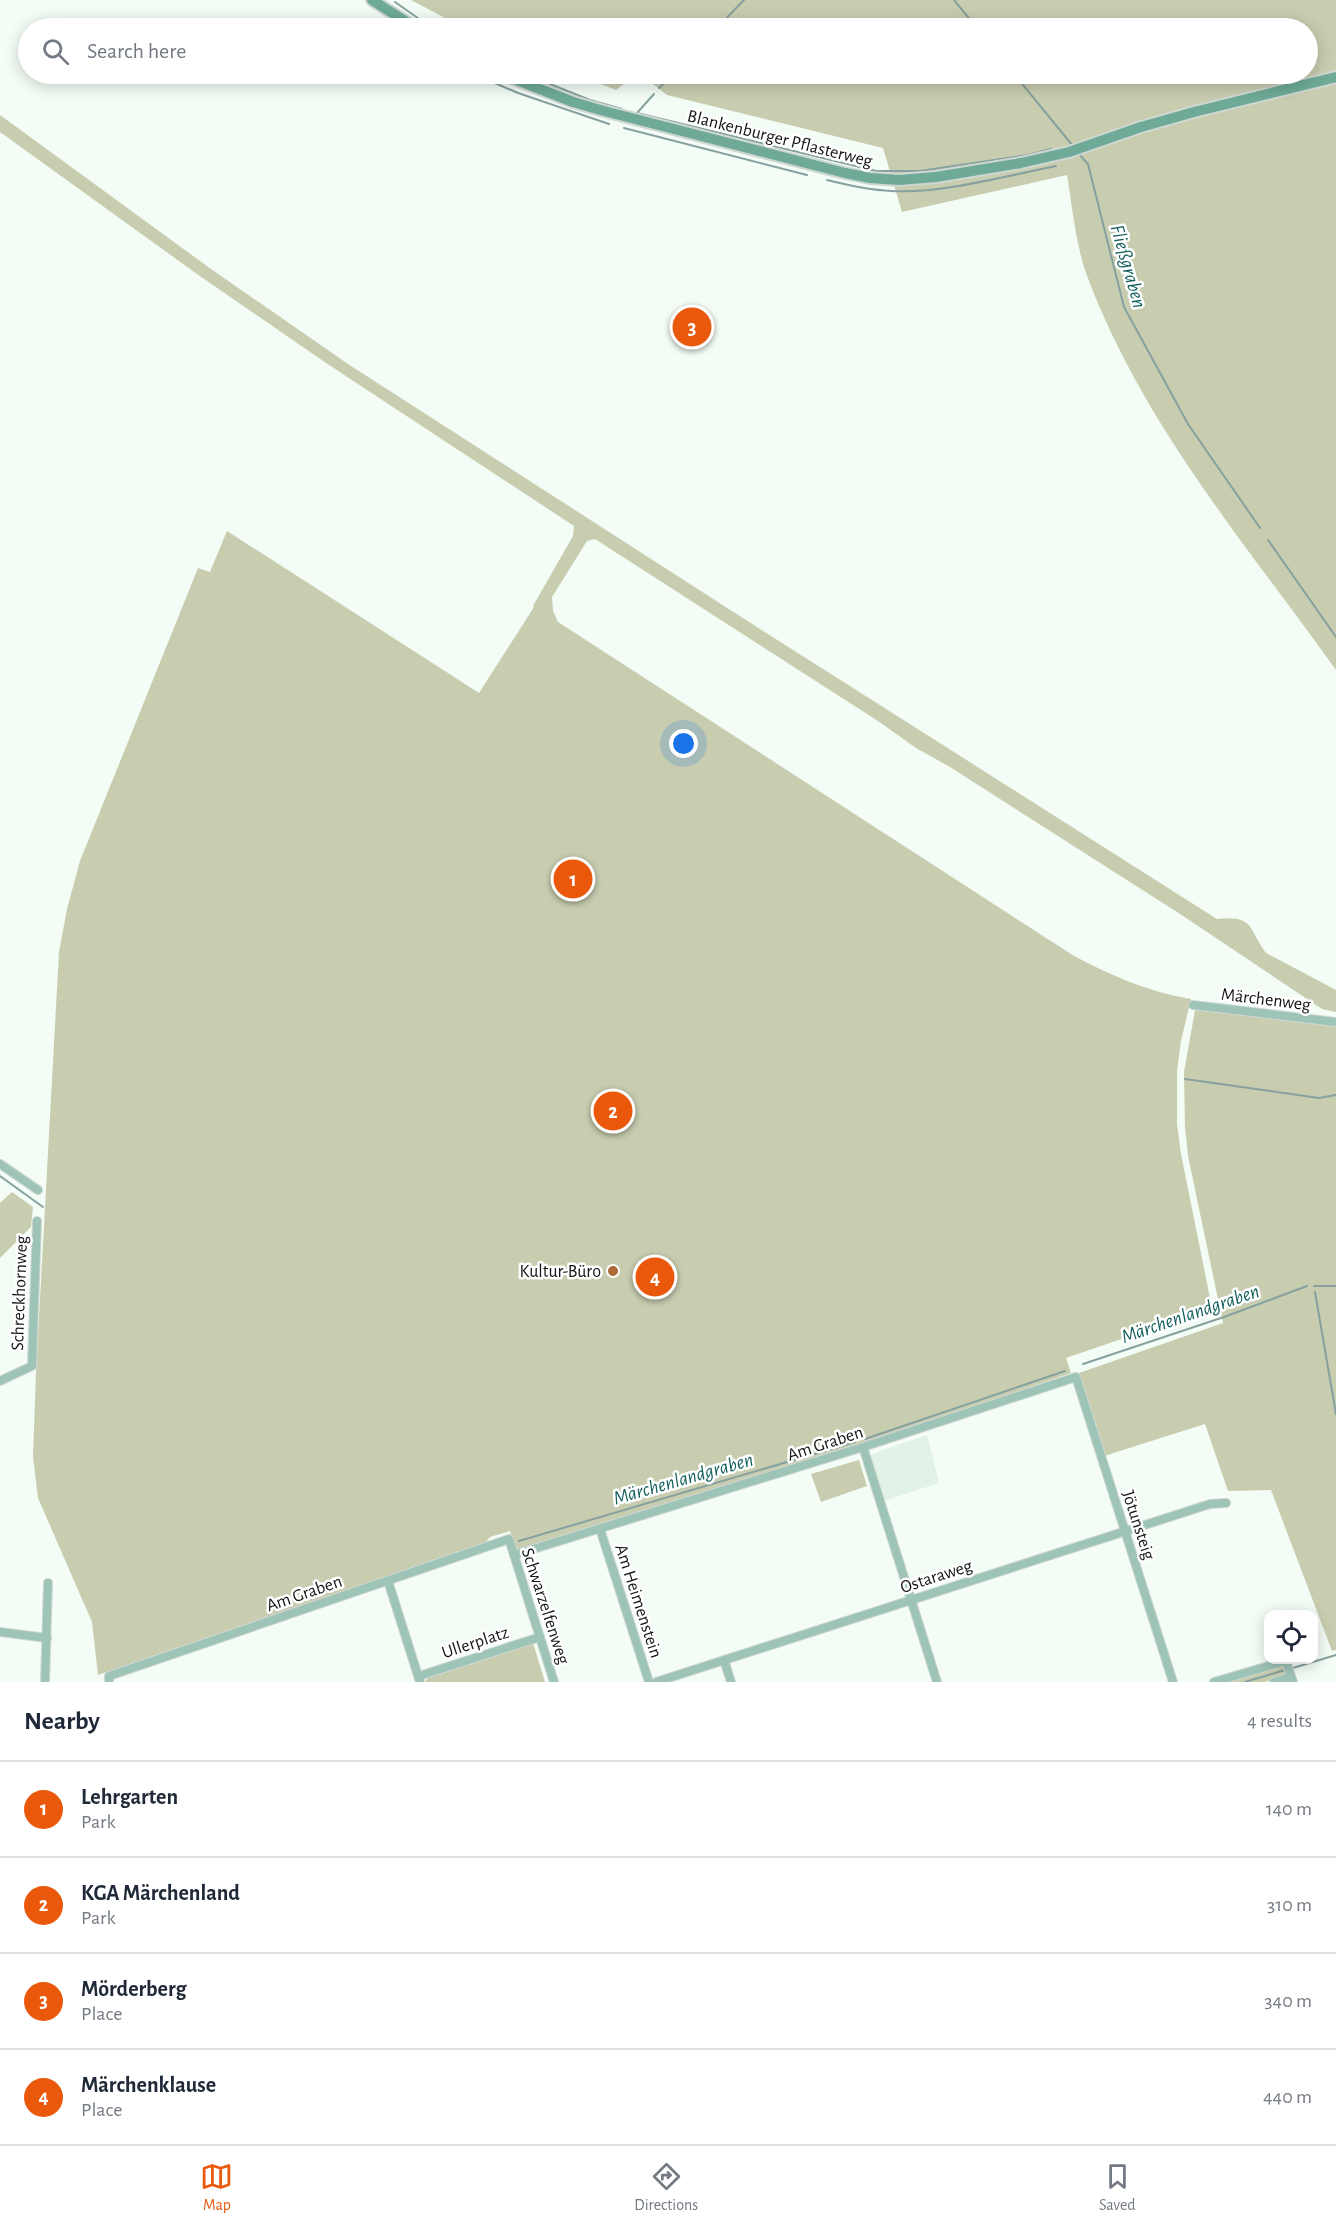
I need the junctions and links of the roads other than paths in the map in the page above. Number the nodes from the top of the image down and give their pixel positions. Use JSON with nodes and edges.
{"nodes":[{"id":1,"x":372,"y":0,"type":"edge"},
{"id":2,"x":400,"y":18,"type":"edge"},
{"id":3,"x":1336,"y":77,"type":"edge"},
{"id":4,"x":1318,"y":81,"type":"edge"},
{"id":5,"x":527,"y":84,"type":"edge"},
{"id":6,"x":1308,"y":84,"type":"edge"},
{"id":7,"x":1193,"y":1005,"type":"dead end"},
{"id":8,"x":1336,"y":1022,"type":"edge"},
{"id":9,"x":0,"y":1164,"type":"edge"},
{"id":10,"x":38,"y":1190,"type":"dead end"},
{"id":11,"x":37,"y":1221,"type":"dead end"},
{"id":12,"x":1076,"y":1377,"type":"joint"},
{"id":13,"x":0,"y":1381,"type":"edge"},
{"id":14,"x":863,"y":1447,"type":"junction"},
{"id":15,"x":1226,"y":1503,"type":"dead end"},
{"id":16,"x":600,"y":1529,"type":"junction"},
{"id":17,"x":1126,"y":1531,"type":"junction"},
{"id":18,"x":509,"y":1539,"type":"joint"},
{"id":19,"x":514,"y":1555,"type":"junction"},
{"id":20,"x":388,"y":1581,"type":"junction"},
{"id":21,"x":48,"y":1583,"type":"dead end"},
{"id":22,"x":910,"y":1599,"type":"junction"},
{"id":23,"x":0,"y":1632,"type":"edge"},
{"id":24,"x":540,"y":1637,"type":"junction"},
{"id":25,"x":47,"y":1638,"type":"junction"},
{"id":26,"x":724,"y":1660,"type":"junction"},
{"id":27,"x":109,"y":1679,"type":"edge"},
{"id":28,"x":419,"y":1679,"type":"edge"},
{"id":29,"x":1292,"y":1679,"type":"edge"},
{"id":30,"x":45,"y":1682,"type":"edge"},
{"id":31,"x":554,"y":1682,"type":"edge"},
{"id":32,"x":649,"y":1682,"type":"edge"},
{"id":33,"x":656,"y":1682,"type":"edge"},
{"id":34,"x":731,"y":1682,"type":"edge"},
{"id":35,"x":937,"y":1682,"type":"edge"},
{"id":36,"x":1173,"y":1682,"type":"edge"},
{"id":37,"x":1214,"y":1682,"type":"edge"},
{"id":38,"x":1274,"y":1682,"type":"edge"}],
"edges":[{"from":1,"to":2,"type":"main road"},
{"from":3,"to":4,"type":"main road","name":"Blankenburger Pflasterweg"},
{"from":5,"to":6,"type":"main road","name":"Blankenburger Pflasterweg"},
{"from":7,"to":8,"type":"street","name":"Märchenweg"},
{"from":9,"to":10,"type":"street"},
{"from":11,"to":13,"type":"street","name":"Schreckhornweg"},
{"from":12,"to":14,"type":"street","name":"Am Graben"},
{"from":12,"to":17,"type":"street","name":"Jötunsteig"},
{"from":14,"to":16,"type":"street","name":"Am Graben"},
{"from":14,"to":22,"type":"street"},
{"from":15,"to":17,"type":"street","name":"Ostaraweg"},
{"from":16,"to":19,"type":"street","name":"Am Graben"},
{"from":16,"to":32,"type":"street","name":"Am Heimenstein"},
{"from":17,"to":22,"type":"street","name":"Ostaraweg"},
{"from":17,"to":36,"type":"street","name":"Jötunsteig"},
{"from":18,"to":19,"type":"street","name":"Schwarzelfenweg"},
{"from":18,"to":20,"type":"street","name":"Am Graben"},
{"from":19,"to":24,"type":"street","name":"Schwarzelfenweg"},
{"from":20,"to":27,"type":"street","name":"Am Graben"},
{"from":20,"to":28,"type":"street"},
{"from":21,"to":25,"type":"street"},
{"from":22,"to":26,"type":"street","name":"Ostaraweg"},
{"from":22,"to":35,"type":"street"},
{"from":23,"to":25,"type":"street"},
{"from":24,"to":28,"type":"street","name":"Ullerplatz"},
{"from":24,"to":31,"type":"street","name":"Schwarzelfenweg"},
{"from":25,"to":30,"type":"street"},
{"from":26,"to":33,"type":"street","name":"Ostaraweg"},
{"from":26,"to":34,"type":"street"},
{"from":29,"to":37,"type":"street"},
{"from":29,"to":38,"type":"street"}]}
